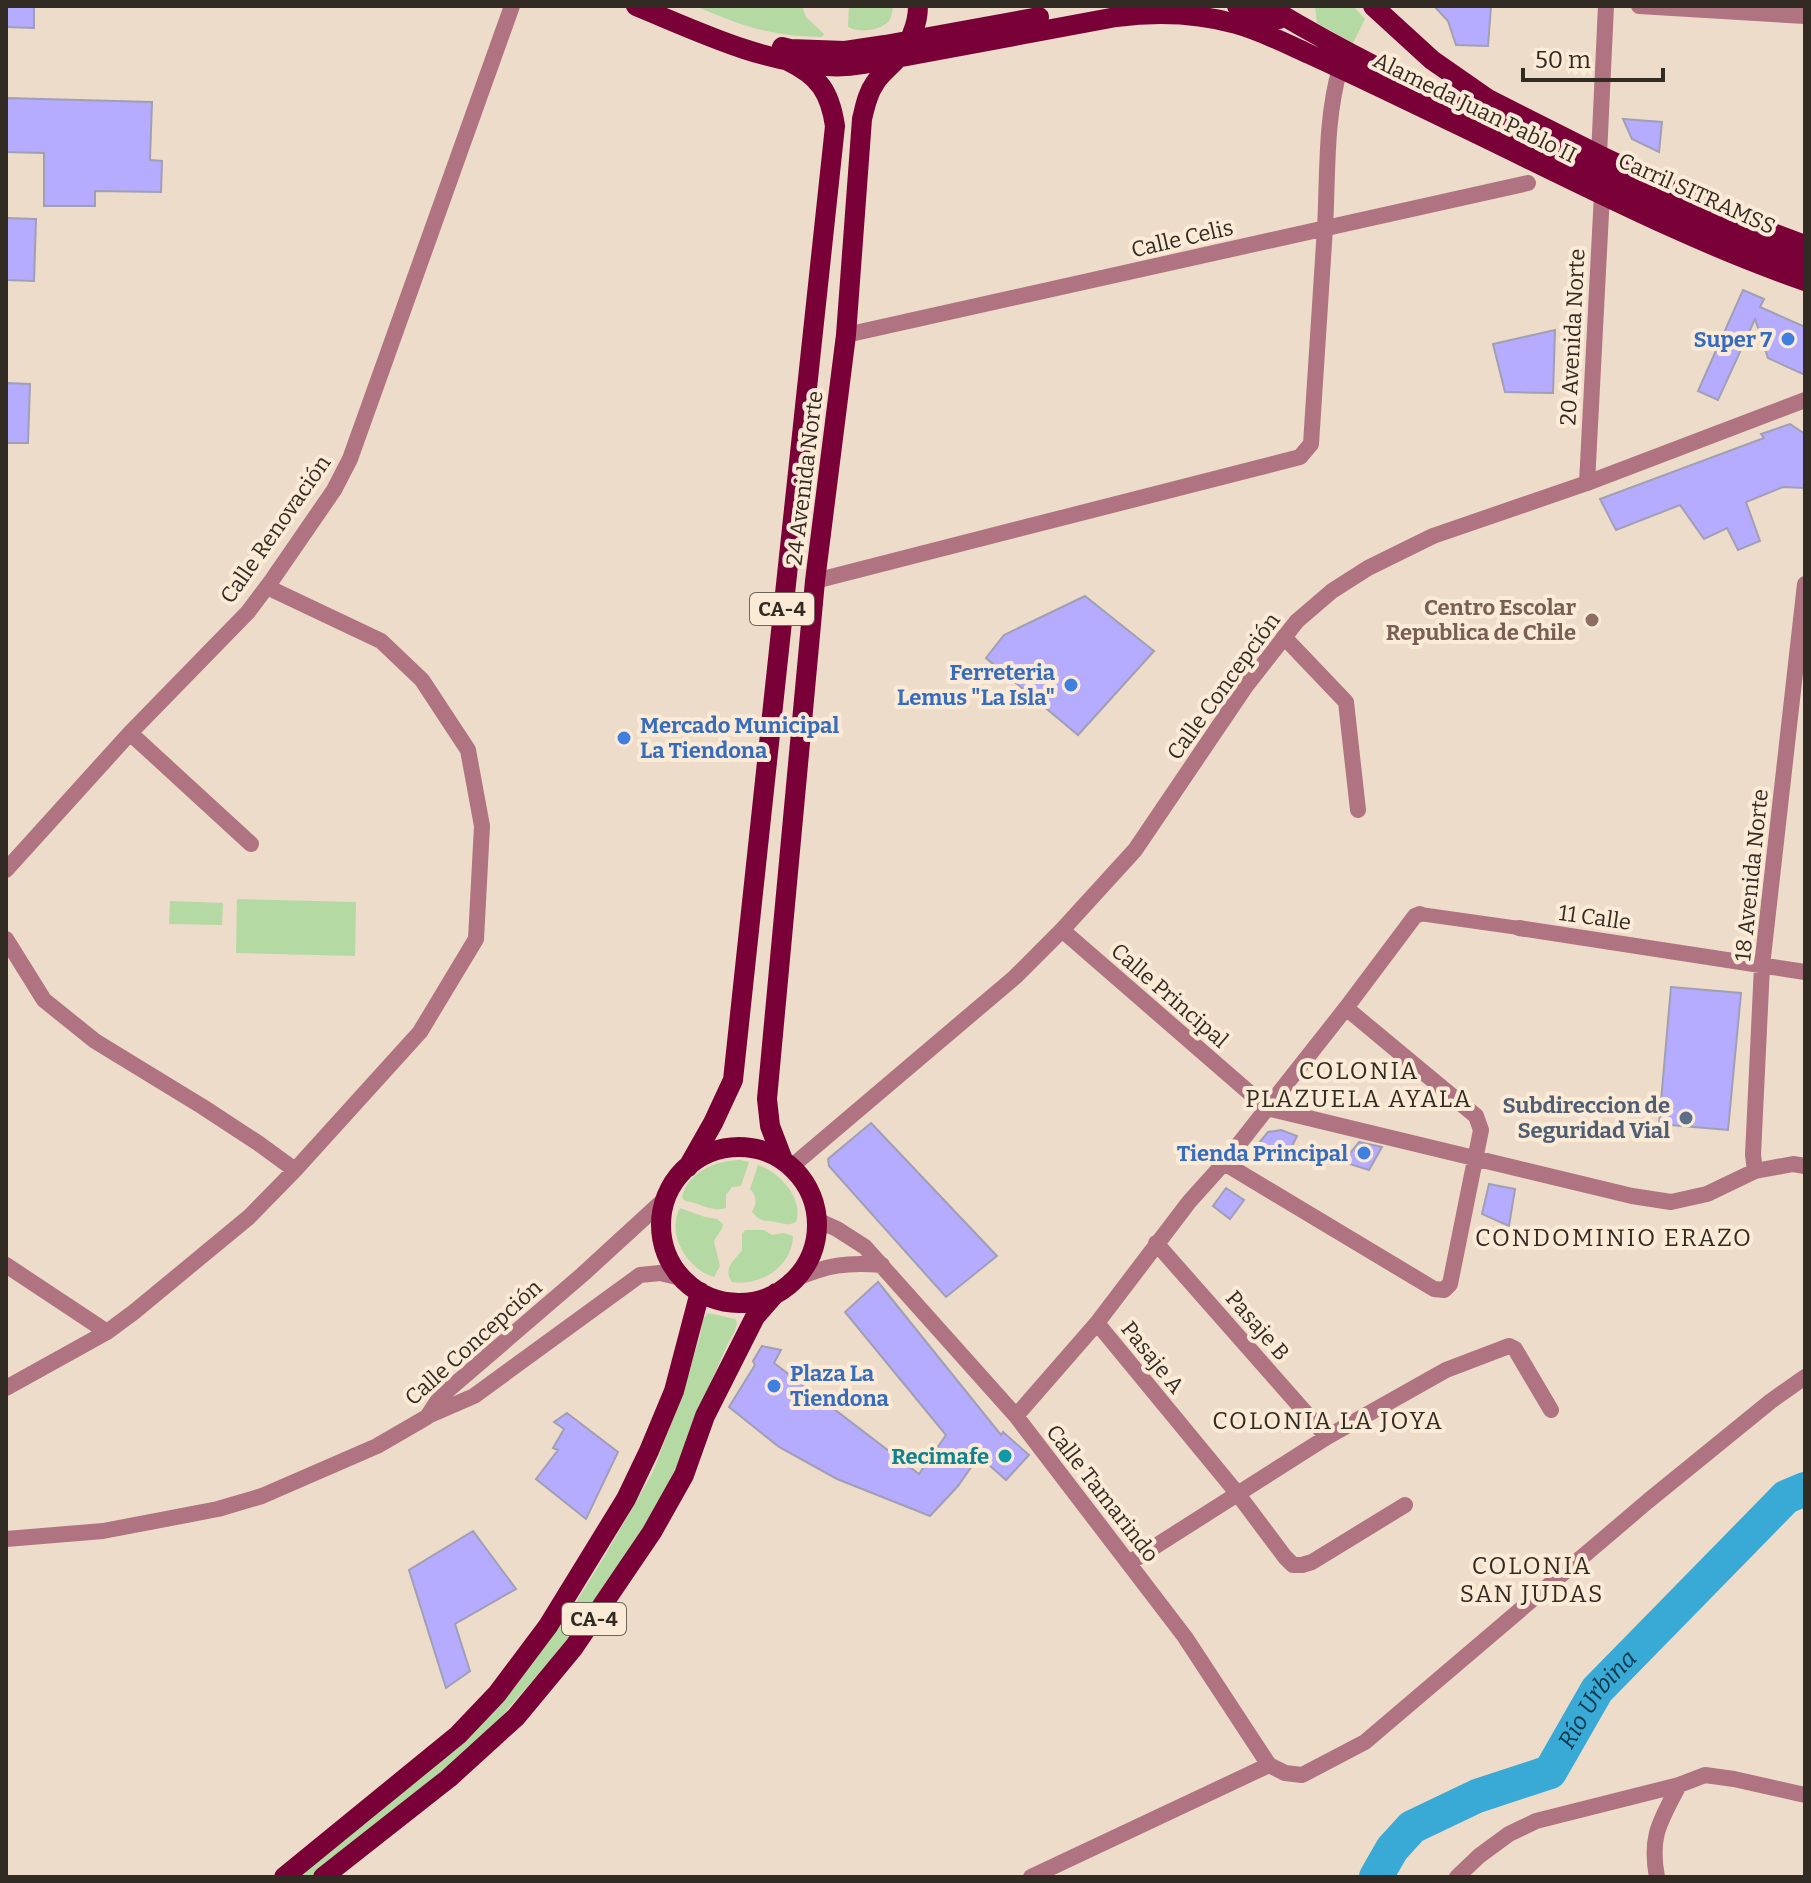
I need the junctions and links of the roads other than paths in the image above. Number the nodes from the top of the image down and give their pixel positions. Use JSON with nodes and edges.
{"nodes":[{"id":1,"x":512,"y":6,"type":"edge"},
{"id":2,"x":636,"y":6,"type":"edge"},
{"id":3,"x":670,"y":6,"type":"edge"},
{"id":4,"x":918,"y":6,"type":"edge"},
{"id":5,"x":1143,"y":6,"type":"edge"},
{"id":6,"x":1237,"y":6,"type":"edge"},
{"id":7,"x":1267,"y":6,"type":"edge"},
{"id":8,"x":1373,"y":6,"type":"edge"},
{"id":9,"x":1606,"y":6,"type":"edge"},
{"id":10,"x":1639,"y":6,"type":"edge"},
{"id":11,"x":1110,"y":11,"type":"edge"},
{"id":12,"x":1805,"y":16,"type":"edge"},
{"id":13,"x":1312,"y":34,"type":"junction"},
{"id":14,"x":904,"y":49,"type":"junction"},
{"id":15,"x":788,"y":61,"type":"junction"},
{"id":16,"x":1340,"y":68,"type":"junction"},
{"id":17,"x":1599,"y":155,"type":"junction"},
{"id":18,"x":1528,"y":183,"type":"dead end"},
{"id":19,"x":1602,"y":194,"type":"junction"},
{"id":20,"x":1325,"y":229,"type":"junction"},
{"id":21,"x":1805,"y":245,"type":"edge"},
{"id":22,"x":1805,"y":264,"type":"edge"},
{"id":23,"x":1805,"y":281,"type":"edge"},
{"id":24,"x":846,"y":335,"type":"junction"},
{"id":25,"x":1805,"y":400,"type":"edge"},
{"id":26,"x":1587,"y":483,"type":"junction"},
{"id":27,"x":815,"y":581,"type":"junction"},
{"id":28,"x":1805,"y":584,"type":"edge"},
{"id":29,"x":267,"y":587,"type":"junction"},
{"id":30,"x":1284,"y":637,"type":"junction"},
{"id":31,"x":130,"y":733,"type":"junction"},
{"id":32,"x":1358,"y":810,"type":"dead end"},
{"id":33,"x":251,"y":844,"type":"dead end"},
{"id":34,"x":6,"y":870,"type":"edge"},
{"id":35,"x":1420,"y":914,"type":"joint"},
{"id":36,"x":1519,"y":928,"type":"joint"},
{"id":37,"x":1062,"y":930,"type":"junction"},
{"id":38,"x":6,"y":939,"type":"edge"},
{"id":39,"x":1762,"y":966,"type":"junction"},
{"id":40,"x":1805,"y":972,"type":"edge"},
{"id":41,"x":1346,"y":1008,"type":"junction"},
{"id":42,"x":1267,"y":1108,"type":"junction"},
{"id":43,"x":1474,"y":1159,"type":"junction"},
{"id":44,"x":1224,"y":1163,"type":"junction"},
{"id":45,"x":787,"y":1164,"type":"junction"},
{"id":46,"x":1805,"y":1166,"type":"edge"},
{"id":47,"x":688,"y":1167,"type":"junction"},
{"id":48,"x":295,"y":1170,"type":"junction"},
{"id":49,"x":1755,"y":1171,"type":"junction"},
{"id":50,"x":666,"y":1198,"type":"junction"},
{"id":51,"x":817,"y":1220,"type":"junction"},
{"id":52,"x":1156,"y":1243,"type":"junction"},
{"id":53,"x":6,"y":1265,"type":"edge"},
{"id":54,"x":882,"y":1265,"type":"junction"},
{"id":55,"x":681,"y":1278,"type":"junction"},
{"id":56,"x":795,"y":1279,"type":"junction"},
{"id":57,"x":700,"y":1292,"type":"junction"},
{"id":58,"x":776,"y":1293,"type":"junction"},
{"id":59,"x":1097,"y":1323,"type":"junction"},
{"id":60,"x":107,"y":1332,"type":"junction"},
{"id":61,"x":1805,"y":1377,"type":"edge"},
{"id":62,"x":6,"y":1388,"type":"edge"},
{"id":63,"x":1551,"y":1410,"type":"dead end"},
{"id":64,"x":1016,"y":1416,"type":"junction"},
{"id":65,"x":427,"y":1417,"type":"junction"},
{"id":66,"x":1327,"y":1437,"type":"junction"},
{"id":67,"x":1237,"y":1493,"type":"junction"},
{"id":68,"x":1405,"y":1505,"type":"dead end"},
{"id":69,"x":6,"y":1539,"type":"edge"},
{"id":70,"x":1129,"y":1563,"type":"junction"},
{"id":71,"x":1269,"y":1765,"type":"junction"},
{"id":72,"x":1679,"y":1785,"type":"junction"},
{"id":73,"x":1805,"y":1795,"type":"edge"},
{"id":74,"x":284,"y":1877,"type":"edge"},
{"id":75,"x":323,"y":1877,"type":"edge"},
{"id":76,"x":1031,"y":1877,"type":"edge"},
{"id":77,"x":1457,"y":1877,"type":"edge"},
{"id":78,"x":1657,"y":1877,"type":"edge"}],
"edges":[{"from":1,"to":29,"type":"street","name":"Calle Renovación"},
{"from":2,"to":15,"type":"main road"},
{"from":3,"to":14,"type":"main road"},
{"from":4,"to":14,"type":"main road","name":"24 Avenida Norte"},
{"from":5,"to":11,"type":"main road"},
{"from":6,"to":13,"type":"main road","name":"Carril SITRAMSS"},
{"from":7,"to":13,"type":"main road","name":"Carril SITRAMSS"},
{"from":8,"to":17,"type":"main road","name":"Alameda Juan Pablo II"},
{"from":9,"to":17,"type":"street"},
{"from":10,"to":12,"type":"street"},
{"from":11,"to":14,"type":"main road"},
{"from":11,"to":16,"type":"main road","name":"Alameda Juan Pablo II"},
{"from":13,"to":22,"type":"main road","name":"Carril SITRAMSS"},
{"from":14,"to":15,"type":"main road"},
{"from":14,"to":24,"type":"main road","name":"24 Avenida Norte","number":"CA-4"},
{"from":15,"to":47,"type":"main road","name":"24 Avenida Norte","number":"CA-4"},
{"from":16,"to":19,"type":"main road","name":"Alameda Juan Pablo II"},
{"from":16,"to":20,"type":"street"},
{"from":17,"to":21,"type":"main road","name":"Alameda Juan Pablo II"},
{"from":18,"to":20,"type":"street","name":"Calle Celis"},
{"from":19,"to":23,"type":"main road","name":"Alameda Juan Pablo II"},
{"from":19,"to":26,"type":"street","name":"20 Avenida Norte"},
{"from":20,"to":24,"type":"street","name":"Calle Celis"},
{"from":20,"to":27,"type":"street"},
{"from":24,"to":27,"type":"main road","name":"24 Avenida Norte","number":"CA-4"},
{"from":25,"to":26,"type":"street","name":"Calle Concepción"},
{"from":26,"to":30,"type":"street","name":"Calle Concepción"},
{"from":27,"to":45,"type":"main road","name":"24 Avenida Norte","number":"CA-4"},
{"from":28,"to":39,"type":"street","name":"18 Avenida Norte"},
{"from":29,"to":31,"type":"street","name":"Calle Renovación"},
{"from":29,"to":48,"type":"street"},
{"from":30,"to":32,"type":"street"},
{"from":30,"to":37,"type":"street","name":"Calle Concepción"},
{"from":31,"to":33,"type":"street"},
{"from":31,"to":34,"type":"street","name":"Calle Renovación"},
{"from":35,"to":36,"type":"street","name":"11 Calle"},
{"from":35,"to":41,"type":"street"},
{"from":36,"to":39,"type":"street","name":"11 Calle"},
{"from":37,"to":42,"type":"street","name":"Calle Principal"},
{"from":37,"to":45,"type":"street","name":"Calle Concepción"},
{"from":38,"to":48,"type":"street"},
{"from":39,"to":40,"type":"street","name":"11 Calle"},
{"from":39,"to":49,"type":"street","name":"18 Avenida Norte"},
{"from":41,"to":42,"type":"street"},
{"from":41,"to":43,"type":"street"},
{"from":42,"to":43,"type":"street","name":"Calle Principal"},
{"from":42,"to":44,"type":"street"},
{"from":43,"to":44,"type":"street"},
{"from":43,"to":49,"type":"street","name":"Calle Principal"},
{"from":44,"to":52,"type":"street"},
{"from":45,"to":47,"type":"main road","number":"CA-4"},
{"from":45,"to":51,"type":"main road","number":"CA-4"},
{"from":46,"to":49,"type":"street","name":"Calle Principal"},
{"from":47,"to":50,"type":"main road","number":"CA-4"},
{"from":48,"to":60,"type":"street"},
{"from":50,"to":55,"type":"main road","number":"CA-4"},
{"from":50,"to":65,"type":"street","name":"Calle Concepción"},
{"from":51,"to":54,"type":"street","name":"Calle Tamarindo"},
{"from":51,"to":56,"type":"main road","number":"CA-4"},
{"from":52,"to":59,"type":"street"},
{"from":52,"to":66,"type":"street","name":"Pasaje B"},
{"from":53,"to":60,"type":"street"},
{"from":54,"to":56,"type":"street"},
{"from":54,"to":64,"type":"street","name":"Calle Tamarindo"},
{"from":55,"to":57,"type":"main road","number":"CA-4"},
{"from":55,"to":65,"type":"street"},
{"from":56,"to":58,"type":"main road","number":"CA-4"},
{"from":57,"to":58,"type":"main road","number":"CA-4"},
{"from":57,"to":74,"type":"main road","number":"CA-4"},
{"from":58,"to":75,"type":"main road","number":"CA-4"},
{"from":59,"to":64,"type":"street"},
{"from":59,"to":67,"type":"street","name":"Pasaje A"},
{"from":60,"to":62,"type":"street"},
{"from":61,"to":71,"type":"street"},
{"from":63,"to":66,"type":"street"},
{"from":64,"to":70,"type":"street","name":"Calle Tamarindo"},
{"from":65,"to":69,"type":"street","name":"Calle Concepción"},
{"from":66,"to":67,"type":"street"},
{"from":67,"to":68,"type":"street","name":"Pasaje A"},
{"from":67,"to":70,"type":"street"},
{"from":70,"to":71,"type":"street","name":"Calle Tamarindo"},
{"from":71,"to":76,"type":"street"},
{"from":72,"to":73,"type":"street"},
{"from":72,"to":77,"type":"street"},
{"from":72,"to":78,"type":"street"}]}
